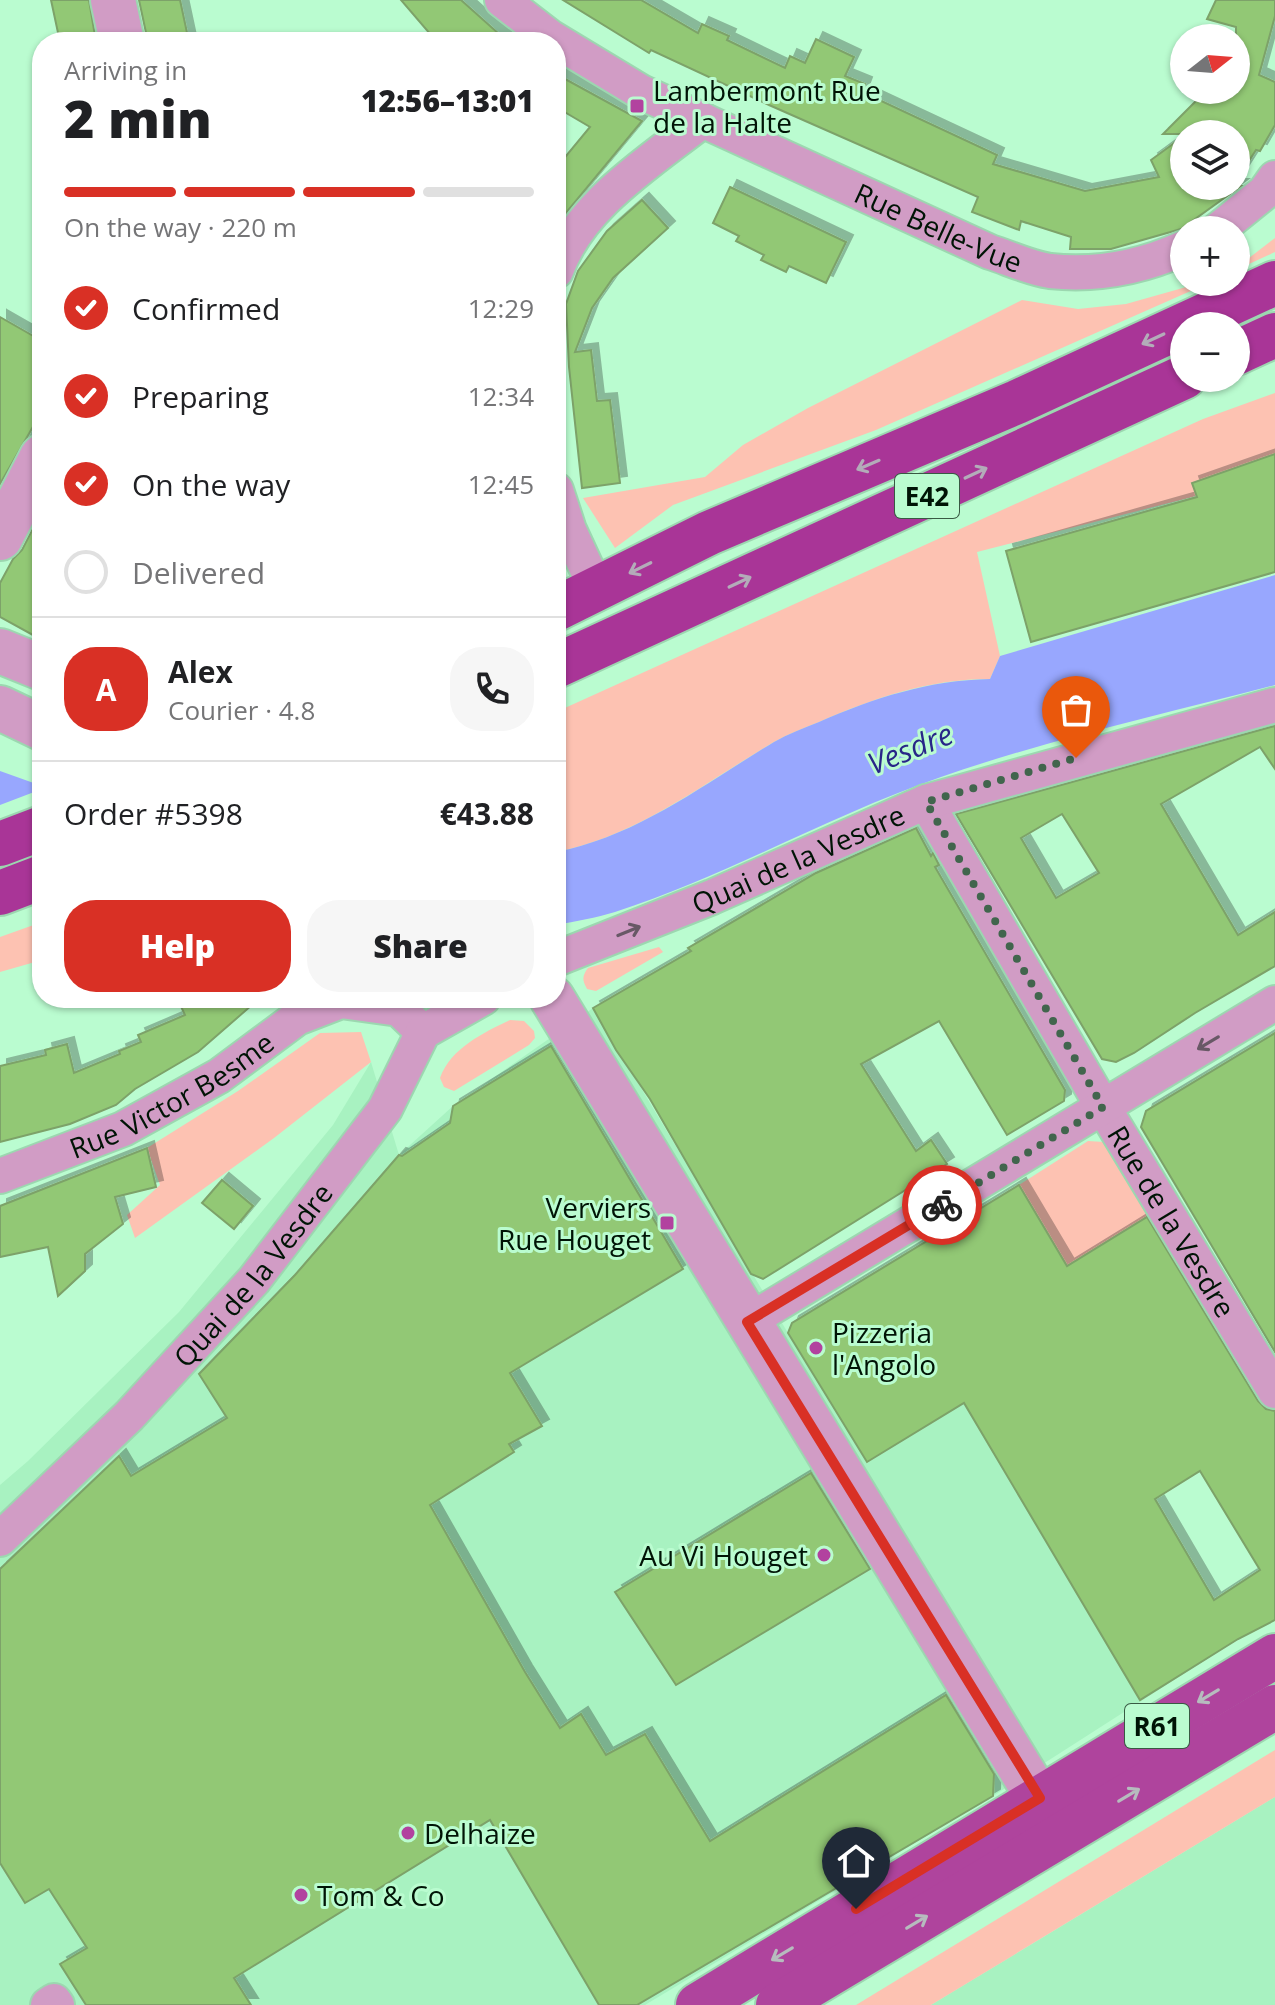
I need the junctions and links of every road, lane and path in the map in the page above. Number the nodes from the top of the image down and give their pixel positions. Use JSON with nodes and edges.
{"nodes":[{"id":1,"x":113,"y":0,"type":"edge"},
{"id":2,"x":502,"y":0,"type":"edge"},
{"id":3,"x":120,"y":32,"type":"edge"},
{"id":4,"x":544,"y":32,"type":"edge"},
{"id":5,"x":566,"y":47,"type":"edge"},
{"id":6,"x":703,"y":120,"type":"junction"},
{"id":7,"x":1275,"y":178,"type":"edge"},
{"id":8,"x":1235,"y":216,"type":"edge"},
{"id":9,"x":566,"y":248,"type":"edge"},
{"id":10,"x":1170,"y":253,"type":"edge"},
{"id":11,"x":1275,"y":283,"type":"edge"},
{"id":12,"x":1275,"y":335,"type":"edge"},
{"id":13,"x":1250,"y":347,"type":"edge"},
{"id":14,"x":1170,"y":383,"type":"edge"},
{"id":15,"x":32,"y":476,"type":"edge"},
{"id":16,"x":566,"y":521,"type":"edge"},
{"id":17,"x":0,"y":538,"type":"edge"},
{"id":18,"x":587,"y":569,"type":"dead end"},
{"id":19,"x":566,"y":604,"type":"edge"},
{"id":20,"x":0,"y":651,"type":"edge"},
{"id":21,"x":566,"y":661,"type":"edge"},
{"id":22,"x":32,"y":664,"type":"edge"},
{"id":23,"x":1275,"y":705,"type":"edge"},
{"id":24,"x":0,"y":708,"type":"edge"},
{"id":25,"x":32,"y":723,"type":"edge"},
{"id":26,"x":926,"y":802,"type":"junction"},
{"id":27,"x":32,"y":832,"type":"edge"},
{"id":28,"x":0,"y":844,"type":"edge"},
{"id":29,"x":32,"y":881,"type":"edge"},
{"id":30,"x":0,"y":893,"type":"edge"},
{"id":31,"x":566,"y":955,"type":"edge"},
{"id":32,"x":1275,"y":1003,"type":"edge"},
{"id":33,"x":323,"y":1008,"type":"edge"},
{"id":34,"x":392,"y":1008,"type":"edge"},
{"id":35,"x":465,"y":1008,"type":"edge"},
{"id":36,"x":558,"y":1008,"type":"edge"},
{"id":37,"x":423,"y":1032,"type":"junction"},
{"id":38,"x":1103,"y":1107,"type":"junction"},
{"id":39,"x":0,"y":1176,"type":"edge"},
{"id":40,"x":747,"y":1322,"type":"junction"},
{"id":41,"x":1275,"y":1391,"type":"edge"},
{"id":42,"x":0,"y":1539,"type":"edge"},
{"id":43,"x":1275,"y":1656,"type":"edge"},
{"id":44,"x":1275,"y":1707,"type":"edge"},
{"id":45,"x":1040,"y":1798,"type":"junction"},
{"id":46,"x":1061,"y":1835,"type":"junction"},
{"id":47,"x":48,"y":2005,"type":"edge"},
{"id":48,"x":57,"y":2005,"type":"edge"},
{"id":49,"x":698,"y":2005,"type":"edge"},
{"id":50,"x":778,"y":2005,"type":"edge"}],
"edges":[{"from":1,"to":3,"type":"street"},
{"from":2,"to":4,"type":"street","name":"Rue Belle-Vue"},
{"from":5,"to":6,"type":"street","name":"Rue Belle-Vue"},
{"from":6,"to":9,"type":"street"},
{"from":6,"to":10,"type":"street","name":"Rue Belle-Vue"},
{"from":7,"to":8,"type":"street"},
{"from":11,"to":19,"type":"highway","number":"E42","one_way":true},
{"from":12,"to":13,"type":"highway"},
{"from":21,"to":14,"type":"highway","number":"E42","one_way":true},
{"from":15,"to":17,"type":"street"},
{"from":16,"to":18,"type":"street"},
{"from":20,"to":22,"type":"street"},
{"from":23,"to":26,"type":"street","name":"Quai de la Vesdre"},
{"from":24,"to":25,"type":"street"},
{"from":31,"to":26,"type":"street","name":"Quai de la Vesdre","one_way":true},
{"from":26,"to":38,"type":"street","name":"Rue de la Vesdre"},
{"from":27,"to":28,"type":"highway"},
{"from":29,"to":30,"type":"highway"},
{"from":32,"to":38,"type":"street","one_way":true},
{"from":33,"to":39,"type":"street","name":"Rue Victor Besme"},
{"from":34,"to":37,"type":"street","name":"Rue Victor Besme"},
{"from":35,"to":37,"type":"street"},
{"from":36,"to":40,"type":"street"},
{"from":37,"to":42,"type":"street","name":"Quai de la Vesdre"},
{"from":38,"to":40,"type":"street"},
{"from":38,"to":41,"type":"street","name":"Rue de la Vesdre"},
{"from":40,"to":45,"type":"street"},
{"from":43,"to":45,"type":"highway","number":"R61","one_way":true},
{"from":46,"to":44,"type":"highway","number":"R61","one_way":true},
{"from":45,"to":46,"type":"street"},
{"from":45,"to":49,"type":"highway","number":"R61","one_way":true},
{"from":50,"to":46,"type":"highway","number":"R61","one_way":true},
{"from":47,"to":48,"type":"street"}]}
